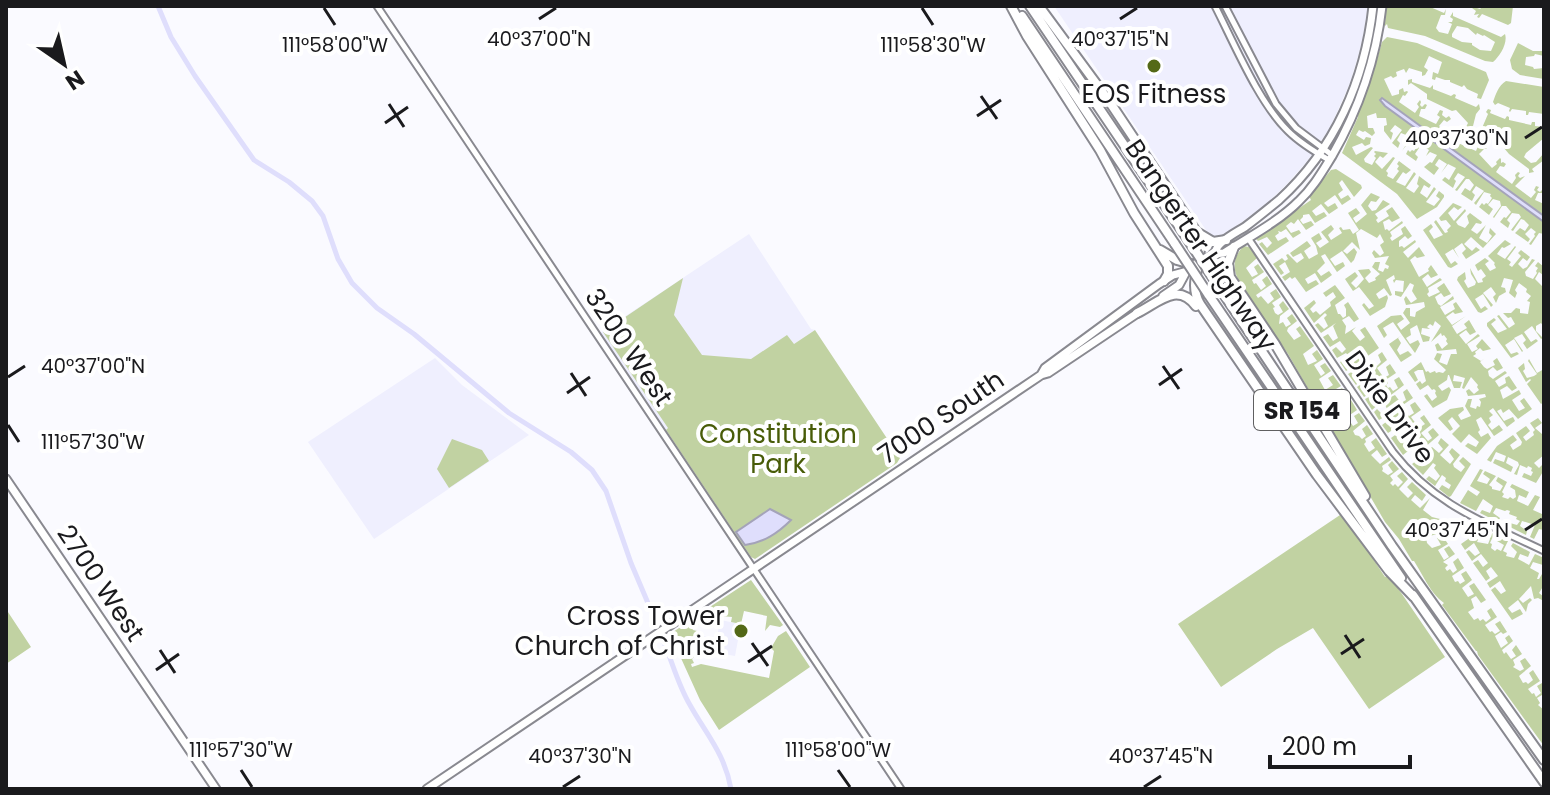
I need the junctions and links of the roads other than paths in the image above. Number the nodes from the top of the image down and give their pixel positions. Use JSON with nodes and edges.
{"nodes":[{"id":1,"x":377,"y":6,"type":"edge"},
{"id":2,"x":1013,"y":6,"type":"edge"},
{"id":3,"x":1030,"y":6,"type":"edge"},
{"id":4,"x":1039,"y":6,"type":"edge"},
{"id":5,"x":1215,"y":6,"type":"edge"},
{"id":6,"x":1225,"y":6,"type":"edge"},
{"id":7,"x":1373,"y":6,"type":"edge"},
{"id":8,"x":1382,"y":6,"type":"edge"},
{"id":9,"x":1321,"y":151,"type":"junction"},
{"id":10,"x":1331,"y":158,"type":"junction"},
{"id":11,"x":1194,"y":229,"type":"junction"},
{"id":12,"x":1248,"y":238,"type":"junction"},
{"id":13,"x":1226,"y":240,"type":"junction"},
{"id":14,"x":1154,"y":243,"type":"junction"},
{"id":15,"x":1234,"y":247,"type":"junction"},
{"id":16,"x":1213,"y":254,"type":"junction"},
{"id":17,"x":1198,"y":265,"type":"junction"},
{"id":18,"x":1186,"y":272,"type":"junction"},
{"id":19,"x":1164,"y":281,"type":"junction"},
{"id":20,"x":1234,"y":283,"type":"junction"},
{"id":21,"x":1137,"y":313,"type":"junction"},
{"id":22,"x":1211,"y":320,"type":"junction"},
{"id":23,"x":1041,"y":375,"type":"junction"},
{"id":24,"x":6,"y":479,"type":"edge"},
{"id":25,"x":1383,"y":533,"type":"junction"},
{"id":26,"x":1544,"y":551,"type":"edge"},
{"id":27,"x":752,"y":569,"type":"junction"},
{"id":28,"x":1414,"y":597,"type":"junction"},
{"id":29,"x":1544,"y":760,"type":"edge"},
{"id":30,"x":1544,"y":782,"type":"edge"},
{"id":31,"x":216,"y":789,"type":"edge"},
{"id":32,"x":427,"y":789,"type":"edge"},
{"id":33,"x":901,"y":789,"type":"edge"}],
"edges":[{"from":1,"to":27,"type":"street","name":"3200 West"},
{"from":2,"to":14,"type":"highway"},
{"from":2,"to":28,"type":"highway","name":"Bangerter Highway","number":"SR 154","bridge":true},
{"from":3,"to":25,"type":"highway","name":"Bangerter Highway","number":"SR 154","bridge":true},
{"from":4,"to":11,"type":"highway"},
{"from":5,"to":9,"type":"street"},
{"from":6,"to":9,"type":"street"},
{"from":7,"to":9,"type":"main road","name":"7000 South"},
{"from":8,"to":10,"type":"main road","name":"7000 South"},
{"from":9,"to":10,"type":"street"},
{"from":9,"to":13,"type":"main road","name":"7000 South"},
{"from":10,"to":12,"type":"main road","name":"7000 South"},
{"from":11,"to":13,"type":"highway"},
{"from":11,"to":17,"type":"highway"},
{"from":12,"to":15,"type":"main road","name":"7000 South"},
{"from":12,"to":26,"type":"street","name":"Dixie Drive"},
{"from":13,"to":16,"type":"main road","name":"7000 South"},
{"from":14,"to":17,"type":"highway"},
{"from":14,"to":19,"type":"highway"},
{"from":15,"to":16,"type":"main road","name":"7000 South"},
{"from":15,"to":20,"type":"highway"},
{"from":16,"to":17,"type":"main road","name":"7000 South"},
{"from":17,"to":18,"type":"main road","name":"7000 South"},
{"from":17,"to":20,"type":"highway"},
{"from":17,"to":22,"type":"highway"},
{"from":18,"to":19,"type":"main road","name":"7000 South"},
{"from":18,"to":21,"type":"main road","name":"7000 South"},
{"from":19,"to":23,"type":"main road","name":"7000 South"},
{"from":20,"to":25,"type":"highway"},
{"from":21,"to":22,"type":"highway"},
{"from":21,"to":23,"type":"main road","name":"7000 South"},
{"from":22,"to":28,"type":"highway"},
{"from":23,"to":27,"type":"main road","name":"7000 South"},
{"from":24,"to":31,"type":"main road","name":"2700 West"},
{"from":25,"to":29,"type":"highway","name":"Bangerter Highway","number":"SR 154"},
{"from":27,"to":32,"type":"main road","name":"7000 South"},
{"from":27,"to":33,"type":"street","name":"3200 West"},
{"from":28,"to":30,"type":"highway","name":"Bangerter Highway","number":"SR 154"}]}
